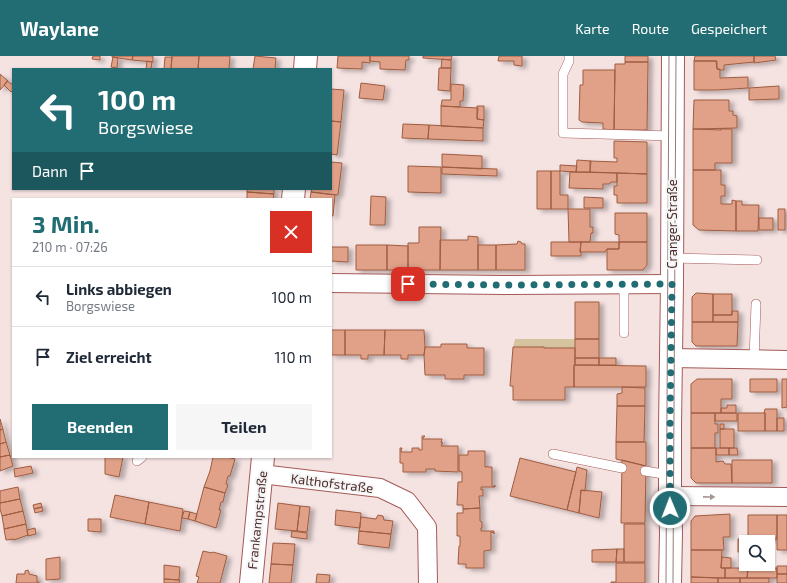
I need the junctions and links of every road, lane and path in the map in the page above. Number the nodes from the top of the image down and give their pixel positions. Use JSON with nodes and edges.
{"nodes":[{"id":1,"x":306,"y":56,"type":"edge"},
{"id":2,"x":569,"y":56,"type":"edge"},
{"id":3,"x":673,"y":56,"type":"edge"},
{"id":4,"x":305,"y":68,"type":"edge"},
{"id":5,"x":673,"y":136,"type":"junction"},
{"id":6,"x":672,"y":258,"type":"junction"},
{"id":7,"x":757,"y":260,"type":"dead end"},
{"id":8,"x":332,"y":283,"type":"edge"},
{"id":9,"x":624,"y":284,"type":"junction"},
{"id":10,"x":672,"y":284,"type":"junction"},
{"id":11,"x":756,"y":304,"type":"dead end"},
{"id":12,"x":624,"y":333,"type":"dead end"},
{"id":13,"x":671,"y":358,"type":"junction"},
{"id":14,"x":754,"y":360,"type":"junction"},
{"id":15,"x":787,"y":360,"type":"edge"},
{"id":16,"x":554,"y":454,"type":"dead end"},
{"id":17,"x":262,"y":466,"type":"edge"},
{"id":18,"x":622,"y":468,"type":"dead end"},
{"id":19,"x":646,"y":471,"type":"dead end"},
{"id":20,"x":670,"y":486,"type":"junction"},
{"id":21,"x":787,"y":498,"type":"edge"},
{"id":22,"x":251,"y":583,"type":"edge"},
{"id":23,"x":428,"y":583,"type":"edge"},
{"id":24,"x":670,"y":583,"type":"edge"}],
"edges":[{"from":1,"to":4,"type":"main road"},
{"from":2,"to":5,"type":"lane"},
{"from":3,"to":5,"type":"main road","name":"Cranger Straße"},
{"from":5,"to":6,"type":"main road","name":"Cranger Straße"},
{"from":6,"to":7,"type":"lane"},
{"from":6,"to":10,"type":"main road","name":"Cranger Straße"},
{"from":8,"to":9,"type":"street"},
{"from":9,"to":10,"type":"street"},
{"from":9,"to":12,"type":"lane"},
{"from":10,"to":13,"type":"main road","name":"Cranger Straße"},
{"from":11,"to":14,"type":"lane"},
{"from":13,"to":14,"type":"street"},
{"from":13,"to":20,"type":"main road","name":"Cranger Straße"},
{"from":14,"to":15,"type":"street"},
{"from":16,"to":18,"type":"lane"},
{"from":17,"to":22,"type":"main road","name":"Frankampstraße"},
{"from":17,"to":23,"type":"street","name":"Kalthofstraße"},
{"from":19,"to":20,"type":"lane"},
{"from":20,"to":21,"type":"street","one_way":true},
{"from":20,"to":24,"type":"main road","name":"Cranger Straße"}]}
